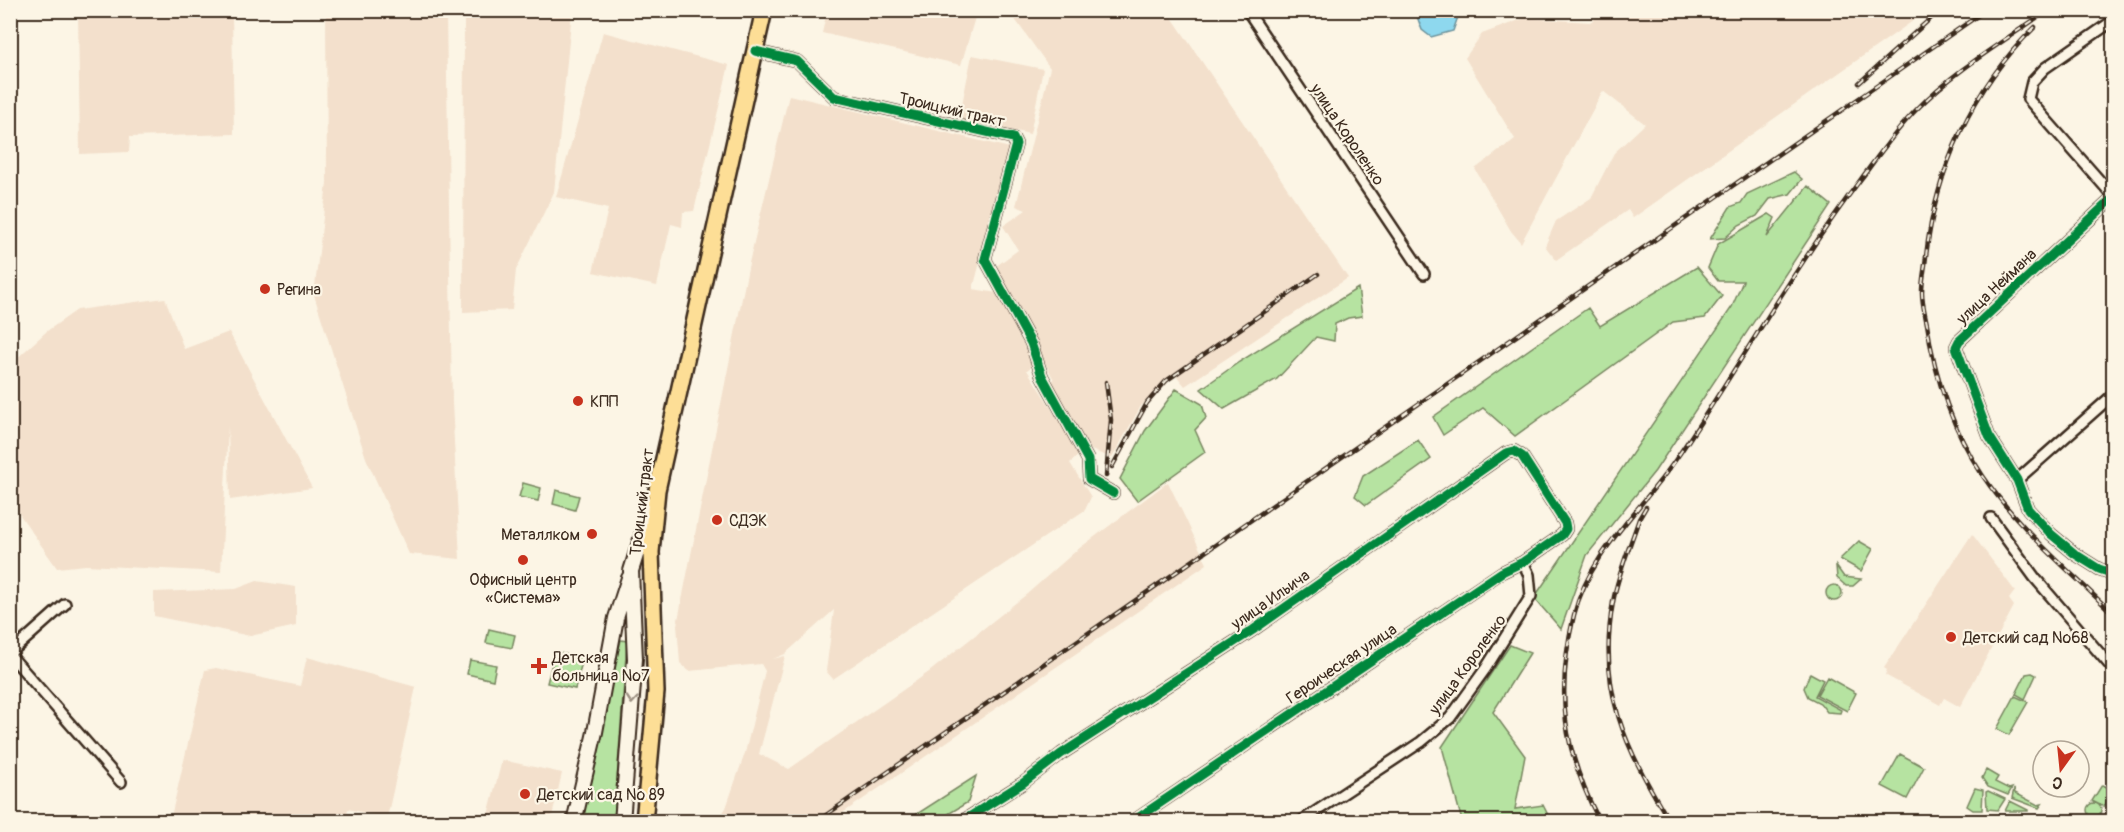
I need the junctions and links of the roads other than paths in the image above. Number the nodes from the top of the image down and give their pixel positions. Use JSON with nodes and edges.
{"nodes":[{"id":1,"x":764,"y":10,"type":"edge"},
{"id":2,"x":1247,"y":10,"type":"edge"},
{"id":3,"x":2114,"y":20,"type":"edge"},
{"id":4,"x":755,"y":51,"type":"junction"},
{"id":5,"x":2113,"y":197,"type":"edge"},
{"id":6,"x":1424,"y":274,"type":"dead end"},
{"id":7,"x":2114,"y":394,"type":"edge"},
{"id":8,"x":2017,"y":480,"type":"junction"},
{"id":9,"x":657,"y":490,"type":"junction"},
{"id":10,"x":1113,"y":493,"type":"dead end"},
{"id":11,"x":1991,"y":518,"type":"dead end"},
{"id":12,"x":1566,"y":529,"type":"joint"},
{"id":13,"x":1523,"y":562,"type":"junction"},
{"id":14,"x":631,"y":571,"type":"junction"},
{"id":15,"x":2114,"y":574,"type":"edge"},
{"id":16,"x":65,"y":604,"type":"dead end"},
{"id":17,"x":616,"y":618,"type":"junction"},
{"id":18,"x":634,"y":621,"type":"junction"},
{"id":19,"x":10,"y":654,"type":"edge"},
{"id":20,"x":2114,"y":670,"type":"edge"},
{"id":21,"x":121,"y":782,"type":"dead end"},
{"id":22,"x":574,"y":822,"type":"edge"},
{"id":23,"x":622,"y":822,"type":"edge"},
{"id":24,"x":644,"y":822,"type":"edge"},
{"id":25,"x":961,"y":822,"type":"edge"},
{"id":26,"x":1132,"y":822,"type":"edge"},
{"id":27,"x":1300,"y":822,"type":"edge"}],
"edges":[{"from":1,"to":4,"type":"main road","name":"Троицкий тракт"},
{"from":2,"to":6,"type":"street","name":"улица Короленко"},
{"from":3,"to":5,"type":"street"},
{"from":4,"to":9,"type":"main road","name":"Троицкий тракт"},
{"from":4,"to":10,"type":"street","name":"Троицкий тракт"},
{"from":5,"to":8,"type":"street","name":"улица Неймана"},
{"from":7,"to":8,"type":"street"},
{"from":8,"to":15,"type":"street"},
{"from":9,"to":14,"type":"main road"},
{"from":9,"to":24,"type":"main road","name":"Троицкий тракт"},
{"from":11,"to":20,"type":"street"},
{"from":12,"to":13,"type":"street","name":"Героическая улица"},
{"from":12,"to":25,"type":"street","name":"улица Ильича"},
{"from":13,"to":26,"type":"street","name":"Героическая улица"},
{"from":13,"to":27,"type":"street","name":"улица Короленко"},
{"from":14,"to":17,"type":"main road"},
{"from":14,"to":18,"type":"main road"},
{"from":16,"to":19,"type":"street"},
{"from":17,"to":18,"type":"main road"},
{"from":17,"to":22,"type":"main road"},
{"from":18,"to":23,"type":"main road","one_way":true},
{"from":19,"to":21,"type":"street"}]}
